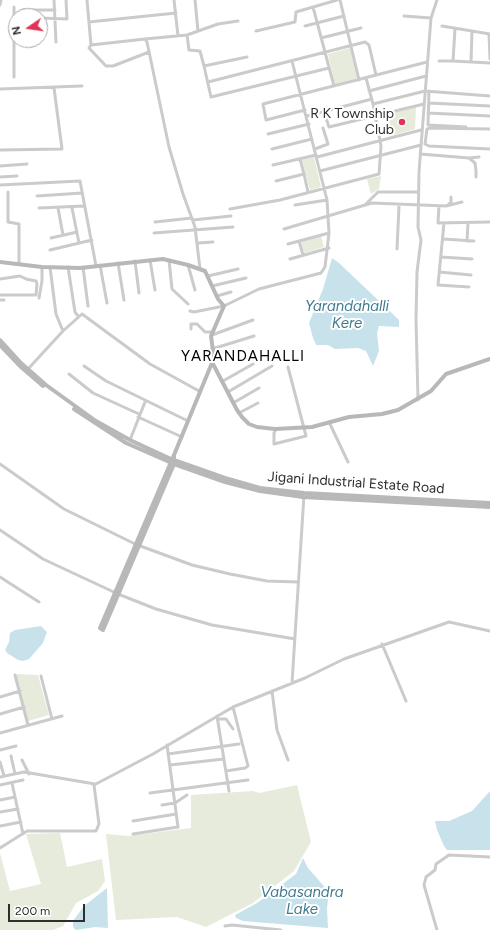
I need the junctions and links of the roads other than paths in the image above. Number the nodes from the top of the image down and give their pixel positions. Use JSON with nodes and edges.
{"nodes":[{"id":1,"x":1,"y":0,"type":"edge"},
{"id":2,"x":54,"y":0,"type":"edge"},
{"id":3,"x":66,"y":0,"type":"edge"},
{"id":4,"x":87,"y":0,"type":"edge"},
{"id":5,"x":91,"y":0,"type":"edge"},
{"id":6,"x":174,"y":0,"type":"edge"},
{"id":7,"x":195,"y":0,"type":"edge"},
{"id":8,"x":339,"y":0,"type":"edge"},
{"id":9,"x":437,"y":0,"type":"edge"},
{"id":10,"x":0,"y":6,"type":"edge"},
{"id":11,"x":313,"y":7,"type":"junction"},
{"id":12,"x":48,"y":10,"type":"edge"},
{"id":13,"x":55,"y":10,"type":"junction"},
{"id":14,"x":176,"y":13,"type":"junction"},
{"id":15,"x":344,"y":16,"type":"junction"},
{"id":16,"x":404,"y":16,"type":"dead end"},
{"id":17,"x":431,"y":18,"type":"junction"},
{"id":18,"x":48,"y":19,"type":"edge"},
{"id":19,"x":55,"y":19,"type":"junction"},
{"id":20,"x":238,"y":21,"type":"dead end"},
{"id":21,"x":89,"y":22,"type":"junction"},
{"id":22,"x":317,"y":23,"type":"junction"},
{"id":23,"x":305,"y":26,"type":"dead end"},
{"id":24,"x":442,"y":26,"type":"dead end"},
{"id":25,"x":361,"y":28,"type":"dead end"},
{"id":26,"x":455,"y":29,"type":"junction"},
{"id":27,"x":198,"y":31,"type":"junction"},
{"id":28,"x":256,"y":31,"type":"dead end"},
{"id":29,"x":348,"y":31,"type":"junction"},
{"id":30,"x":472,"y":32,"type":"junction"},
{"id":31,"x":490,"y":34,"type":"edge"},
{"id":32,"x":187,"y":35,"type":"junction"},
{"id":33,"x":178,"y":36,"type":"junction"},
{"id":34,"x":321,"y":38,"type":"junction"},
{"id":35,"x":145,"y":39,"type":"junction"},
{"id":36,"x":56,"y":42,"type":"dead end"},
{"id":37,"x":91,"y":45,"type":"junction"},
{"id":38,"x":351,"y":46,"type":"junction"},
{"id":39,"x":15,"y":48,"type":"edge"},
{"id":40,"x":149,"y":52,"type":"junction"},
{"id":41,"x":325,"y":53,"type":"junction"},
{"id":42,"x":247,"y":57,"type":"dead end"},
{"id":43,"x":490,"y":59,"type":"edge"},
{"id":44,"x":439,"y":60,"type":"dead end"},
{"id":45,"x":292,"y":61,"type":"junction"},
{"id":46,"x":453,"y":61,"type":"junction"},
{"id":47,"x":427,"y":62,"type":"junction"},
{"id":48,"x":472,"y":62,"type":"junction"},
{"id":49,"x":490,"y":63,"type":"edge"},
{"id":50,"x":204,"y":66,"type":"junction"},
{"id":51,"x":329,"y":68,"type":"junction"},
{"id":52,"x":376,"y":75,"type":"junction"},
{"id":53,"x":426,"y":76,"type":"junction"},
{"id":54,"x":14,"y":77,"type":"dead end"},
{"id":55,"x":295,"y":78,"type":"junction"},
{"id":56,"x":366,"y":78,"type":"junction"},
{"id":57,"x":360,"y":80,"type":"junction"},
{"id":58,"x":208,"y":82,"type":"junction"},
{"id":59,"x":82,"y":86,"type":"dead end"},
{"id":60,"x":334,"y":86,"type":"junction"},
{"id":61,"x":54,"y":88,"type":"junction"},
{"id":62,"x":0,"y":89,"type":"edge"},
{"id":63,"x":369,"y":91,"type":"junction"},
{"id":64,"x":427,"y":91,"type":"junction"},
{"id":65,"x":301,"y":95,"type":"junction"},
{"id":66,"x":490,"y":96,"type":"edge"},
{"id":67,"x":372,"y":99,"type":"junction"},
{"id":68,"x":429,"y":103,"type":"junction"},
{"id":69,"x":373,"y":104,"type":"junction"},
{"id":70,"x":424,"y":104,"type":"junction"},
{"id":71,"x":490,"y":106,"type":"edge"},
{"id":72,"x":306,"y":110,"type":"junction"},
{"id":73,"x":324,"y":112,"type":"junction"},
{"id":74,"x":428,"y":113,"type":"junction"},
{"id":75,"x":307,"y":116,"type":"junction"},
{"id":76,"x":376,"y":116,"type":"junction"},
{"id":77,"x":490,"y":116,"type":"edge"},
{"id":78,"x":309,"y":124,"type":"junction"},
{"id":79,"x":324,"y":128,"type":"dead end"},
{"id":80,"x":490,"y":129,"type":"edge"},
{"id":81,"x":422,"y":130,"type":"junction"},
{"id":82,"x":268,"y":134,"type":"dead end"},
{"id":83,"x":421,"y":135,"type":"junction"},
{"id":84,"x":426,"y":135,"type":"junction"},
{"id":85,"x":312,"y":139,"type":"junction"},
{"id":86,"x":380,"y":141,"type":"junction"},
{"id":87,"x":425,"y":141,"type":"junction"},
{"id":88,"x":421,"y":143,"type":"junction"},
{"id":89,"x":272,"y":149,"type":"dead end"},
{"id":90,"x":315,"y":149,"type":"junction"},
{"id":91,"x":490,"y":149,"type":"edge"},
{"id":92,"x":0,"y":150,"type":"edge"},
{"id":93,"x":420,"y":154,"type":"junction"},
{"id":94,"x":381,"y":155,"type":"junction"},
{"id":95,"x":317,"y":156,"type":"junction"},
{"id":96,"x":479,"y":157,"type":"dead end"},
{"id":97,"x":469,"y":158,"type":"junction"},
{"id":98,"x":300,"y":159,"type":"junction"},
{"id":99,"x":27,"y":164,"type":"dead end"},
{"id":100,"x":273,"y":165,"type":"dead end"},
{"id":101,"x":0,"y":166,"type":"edge"},
{"id":102,"x":320,"y":171,"type":"junction"},
{"id":103,"x":304,"y":174,"type":"junction"},
{"id":104,"x":17,"y":176,"type":"dead end"},
{"id":105,"x":0,"y":177,"type":"edge"},
{"id":106,"x":476,"y":177,"type":"dead end"},
{"id":107,"x":276,"y":181,"type":"dead end"},
{"id":108,"x":0,"y":185,"type":"edge"},
{"id":109,"x":324,"y":188,"type":"junction"},
{"id":110,"x":8,"y":192,"type":"dead end"},
{"id":111,"x":308,"y":192,"type":"junction"},
{"id":112,"x":418,"y":192,"type":"junction"},
{"id":113,"x":82,"y":193,"type":"junction"},
{"id":114,"x":37,"y":196,"type":"dead end"},
{"id":115,"x":451,"y":197,"type":"dead end"},
{"id":116,"x":327,"y":200,"type":"junction"},
{"id":117,"x":462,"y":202,"type":"dead end"},
{"id":118,"x":295,"y":205,"type":"dead end"},
{"id":119,"x":365,"y":205,"type":"junction"},
{"id":120,"x":84,"y":206,"type":"junction"},
{"id":121,"x":398,"y":206,"type":"junction"},
{"id":122,"x":418,"y":206,"type":"junction"},
{"id":123,"x":439,"y":206,"type":"junction"},
{"id":124,"x":446,"y":206,"type":"junction"},
{"id":125,"x":38,"y":208,"type":"dead end"},
{"id":126,"x":58,"y":208,"type":"junction"},
{"id":127,"x":72,"y":208,"type":"junction"},
{"id":128,"x":230,"y":209,"type":"dead end"},
{"id":129,"x":231,"y":216,"type":"dead end"},
{"id":130,"x":329,"y":217,"type":"junction"},
{"id":131,"x":193,"y":219,"type":"junction"},
{"id":132,"x":155,"y":222,"type":"dead end"},
{"id":133,"x":468,"y":222,"type":"junction"},
{"id":134,"x":490,"y":222,"type":"edge"},
{"id":135,"x":444,"y":223,"type":"junction"},
{"id":136,"x":233,"y":227,"type":"dead end"},
{"id":137,"x":284,"y":229,"type":"dead end"},
{"id":138,"x":196,"y":231,"type":"junction"},
{"id":139,"x":77,"y":232,"type":"junction"},
{"id":140,"x":154,"y":233,"type":"dead end"},
{"id":141,"x":330,"y":233,"type":"junction"},
{"id":142,"x":63,"y":235,"type":"junction"},
{"id":143,"x":51,"y":238,"type":"dead end"},
{"id":144,"x":443,"y":239,"type":"junction"},
{"id":145,"x":92,"y":240,"type":"junction"},
{"id":146,"x":299,"y":241,"type":"junction"},
{"id":147,"x":467,"y":241,"type":"junction"},
{"id":148,"x":474,"y":241,"type":"dead end"},
{"id":149,"x":213,"y":242,"type":"dead end"},
{"id":150,"x":79,"y":243,"type":"junction"},
{"id":151,"x":198,"y":243,"type":"junction"},
{"id":152,"x":288,"y":244,"type":"dead end"},
{"id":153,"x":329,"y":248,"type":"junction"},
{"id":154,"x":397,"y":249,"type":"dead end"},
{"id":155,"x":50,"y":250,"type":"dead end"},
{"id":156,"x":302,"y":255,"type":"junction"},
{"id":157,"x":441,"y":257,"type":"junction"},
{"id":158,"x":150,"y":259,"type":"junction"},
{"id":159,"x":290,"y":259,"type":"dead end"},
{"id":160,"x":472,"y":259,"type":"dead end"},
{"id":161,"x":169,"y":260,"type":"junction"},
{"id":162,"x":135,"y":261,"type":"junction"},
{"id":163,"x":0,"y":262,"type":"edge"},
{"id":164,"x":118,"y":262,"type":"junction"},
{"id":165,"x":19,"y":264,"type":"junction"},
{"id":166,"x":188,"y":264,"type":"junction"},
{"id":167,"x":98,"y":265,"type":"junction"},
{"id":168,"x":42,"y":267,"type":"junction"},
{"id":169,"x":50,"y":267,"type":"junction"},
{"id":170,"x":68,"y":267,"type":"junction"},
{"id":171,"x":83,"y":267,"type":"junction"},
{"id":172,"x":200,"y":269,"type":"junction"},
{"id":173,"x":238,"y":269,"type":"dead end"},
{"id":174,"x":439,"y":272,"type":"junction"},
{"id":175,"x":471,"y":275,"type":"dead end"},
{"id":176,"x":208,"y":276,"type":"junction"},
{"id":177,"x":246,"y":278,"type":"dead end"},
{"id":178,"x":0,"y":279,"type":"edge"},
{"id":179,"x":212,"y":286,"type":"junction"},
{"id":180,"x":469,"y":287,"type":"dead end"},
{"id":181,"x":155,"y":290,"type":"dead end"},
{"id":182,"x":195,"y":290,"type":"dead end"},
{"id":183,"x":231,"y":292,"type":"dead end"},
{"id":184,"x":140,"y":293,"type":"dead end"},
{"id":185,"x":0,"y":295,"type":"edge"},
{"id":186,"x":217,"y":296,"type":"junction"},
{"id":187,"x":39,"y":298,"type":"dead end"},
{"id":188,"x":124,"y":300,"type":"dead end"},
{"id":189,"x":107,"y":303,"type":"dead end"},
{"id":190,"x":188,"y":304,"type":"dead end"},
{"id":191,"x":88,"y":306,"type":"dead end"},
{"id":192,"x":224,"y":306,"type":"junction"},
{"id":193,"x":190,"y":311,"type":"dead end"},
{"id":194,"x":78,"y":316,"type":"junction"},
{"id":195,"x":253,"y":320,"type":"dead end"},
{"id":196,"x":191,"y":329,"type":"dead end"},
{"id":197,"x":63,"y":331,"type":"junction"},
{"id":198,"x":212,"y":333,"type":"junction"},
{"id":199,"x":254,"y":336,"type":"dead end"},
{"id":200,"x":0,"y":340,"type":"edge"},
{"id":201,"x":0,"y":345,"type":"edge"},
{"id":202,"x":212,"y":349,"type":"junction"},
{"id":203,"x":490,"y":359,"type":"edge"},
{"id":204,"x":212,"y":362,"type":"junction"},
{"id":205,"x":253,"y":364,"type":"dead end"},
{"id":206,"x":84,"y":366,"type":"dead end"},
{"id":207,"x":272,"y":366,"type":"dead end"},
{"id":208,"x":288,"y":367,"type":"dead end"},
{"id":209,"x":28,"y":369,"type":"junction"},
{"id":210,"x":69,"y":374,"type":"dead end"},
{"id":211,"x":223,"y":381,"type":"junction"},
{"id":212,"x":259,"y":388,"type":"dead end"},
{"id":213,"x":199,"y":391,"type":"junction"},
{"id":214,"x":228,"y":392,"type":"junction"},
{"id":215,"x":418,"y":400,"type":"junction"},
{"id":216,"x":145,"y":402,"type":"junction"},
{"id":217,"x":233,"y":403,"type":"junction"},
{"id":218,"x":258,"y":403,"type":"dead end"},
{"id":219,"x":239,"y":413,"type":"junction"},
{"id":220,"x":139,"y":416,"type":"junction"},
{"id":221,"x":188,"y":420,"type":"junction"},
{"id":222,"x":329,"y":422,"type":"junction"},
{"id":223,"x":304,"y":427,"type":"junction"},
{"id":224,"x":276,"y":429,"type":"junction"},
{"id":225,"x":182,"y":437,"type":"junction"},
{"id":226,"x":130,"y":440,"type":"junction"},
{"id":227,"x":173,"y":460,"type":"junction"},
{"id":228,"x":348,"y":462,"type":"dead end"},
{"id":229,"x":0,"y":464,"type":"edge"},
{"id":230,"x":304,"y":495,"type":"junction"},
{"id":231,"x":490,"y":503,"type":"edge"},
{"id":232,"x":490,"y":507,"type":"edge"},
{"id":233,"x":0,"y":530,"type":"edge"},
{"id":234,"x":137,"y":545,"type":"junction"},
{"id":235,"x":0,"y":577,"type":"edge"},
{"id":236,"x":298,"y":582,"type":"junction"},
{"id":237,"x":116,"y":594,"type":"junction"},
{"id":238,"x":39,"y":602,"type":"dead end"},
{"id":239,"x":101,"y":629,"type":"dead end"},
{"id":240,"x":490,"y":631,"type":"edge"},
{"id":241,"x":295,"y":639,"type":"junction"},
{"id":242,"x":382,"y":644,"type":"junction"},
{"id":243,"x":15,"y":675,"type":"dead end"},
{"id":244,"x":41,"y":676,"type":"dead end"},
{"id":245,"x":292,"y":683,"type":"junction"},
{"id":246,"x":272,"y":691,"type":"junction"},
{"id":247,"x":20,"y":692,"type":"junction"},
{"id":248,"x":0,"y":697,"type":"edge"},
{"id":249,"x":406,"y":701,"type":"dead end"},
{"id":250,"x":24,"y":707,"type":"junction"},
{"id":251,"x":233,"y":707,"type":"junction"},
{"id":252,"x":0,"y":714,"type":"edge"},
{"id":253,"x":62,"y":716,"type":"dead end"},
{"id":254,"x":218,"y":718,"type":"junction"},
{"id":255,"x":52,"y":719,"type":"junction"},
{"id":256,"x":28,"y":725,"type":"junction"},
{"id":257,"x":233,"y":729,"type":"dead end"},
{"id":258,"x":0,"y":733,"type":"edge"},
{"id":259,"x":239,"y":744,"type":"dead end"},
{"id":260,"x":167,"y":745,"type":"junction"},
{"id":261,"x":16,"y":746,"type":"dead end"},
{"id":262,"x":222,"y":746,"type":"junction"},
{"id":263,"x":0,"y":750,"type":"edge"},
{"id":264,"x":168,"y":754,"type":"junction"},
{"id":265,"x":11,"y":756,"type":"dead end"},
{"id":266,"x":224,"y":759,"type":"junction"},
{"id":267,"x":22,"y":760,"type":"dead end"},
{"id":268,"x":288,"y":760,"type":"dead end"},
{"id":269,"x":0,"y":762,"type":"edge"},
{"id":270,"x":170,"y":765,"type":"junction"},
{"id":271,"x":226,"y":771,"type":"junction"},
{"id":272,"x":15,"y":774,"type":"junction"},
{"id":273,"x":29,"y":774,"type":"junction"},
{"id":274,"x":0,"y":776,"type":"edge"},
{"id":275,"x":4,"y":776,"type":"junction"},
{"id":276,"x":22,"y":780,"type":"dead end"},
{"id":277,"x":248,"y":780,"type":"dead end"},
{"id":278,"x":228,"y":782,"type":"junction"},
{"id":279,"x":12,"y":783,"type":"junction"},
{"id":280,"x":95,"y":784,"type":"junction"},
{"id":281,"x":0,"y":785,"type":"edge"},
{"id":282,"x":173,"y":790,"type":"junction"},
{"id":283,"x":229,"y":790,"type":"dead end"},
{"id":284,"x":150,"y":793,"type":"dead end"},
{"id":285,"x":187,"y":795,"type":"dead end"},
{"id":286,"x":15,"y":797,"type":"junction"},
{"id":287,"x":0,"y":800,"type":"edge"},
{"id":288,"x":175,"y":803,"type":"junction"},
{"id":289,"x":162,"y":805,"type":"dead end"},
{"id":290,"x":18,"y":809,"type":"junction"},
{"id":291,"x":0,"y":812,"type":"edge"},
{"id":292,"x":176,"y":814,"type":"junction"},
{"id":293,"x":133,"y":821,"type":"dead end"},
{"id":294,"x":20,"y":822,"type":"junction"},
{"id":295,"x":0,"y":826,"type":"edge"},
{"id":296,"x":23,"y":834,"type":"junction"},
{"id":297,"x":133,"y":834,"type":"dead end"},
{"id":298,"x":0,"y":848,"type":"edge"},
{"id":299,"x":490,"y":857,"type":"edge"},
{"id":300,"x":225,"y":926,"type":"dead end"},
{"id":301,"x":281,"y":930,"type":"edge"},
{"id":302,"x":437,"y":930,"type":"edge"}],
"edges":[{"from":1,"to":10,"type":"street"},
{"from":2,"to":13,"type":"street"},
{"from":3,"to":19,"type":"street"},
{"from":4,"to":5,"type":"street"},
{"from":4,"to":21,"type":"street"},
{"from":6,"to":14,"type":"street"},
{"from":7,"to":27,"type":"street"},
{"from":8,"to":11,"type":"street"},
{"from":8,"to":15,"type":"street"},
{"from":9,"to":17,"type":"street"},
{"from":11,"to":22,"type":"street"},
{"from":11,"to":28,"type":"street"},
{"from":12,"to":13,"type":"street"},
{"from":13,"to":19,"type":"street"},
{"from":14,"to":21,"type":"street"},
{"from":14,"to":33,"type":"street"},
{"from":15,"to":22,"type":"street"},
{"from":15,"to":29,"type":"street"},
{"from":16,"to":17,"type":"street"},
{"from":17,"to":47,"type":"street"},
{"from":18,"to":19,"type":"street"},
{"from":19,"to":36,"type":"street"},
{"from":20,"to":27,"type":"street"},
{"from":21,"to":37,"type":"street"},
{"from":22,"to":23,"type":"street"},
{"from":22,"to":34,"type":"street"},
{"from":24,"to":26,"type":"street"},
{"from":25,"to":29,"type":"street"},
{"from":26,"to":30,"type":"street"},
{"from":26,"to":46,"type":"street"},
{"from":27,"to":32,"type":"street"},
{"from":29,"to":34,"type":"street"},
{"from":29,"to":38,"type":"street"},
{"from":30,"to":31,"type":"street"},
{"from":30,"to":48,"type":"street"},
{"from":31,"to":43,"type":"street"},
{"from":32,"to":33,"type":"street"},
{"from":32,"to":50,"type":"street"},
{"from":33,"to":35,"type":"street"},
{"from":34,"to":41,"type":"street"},
{"from":35,"to":37,"type":"street"},
{"from":35,"to":40,"type":"street"},
{"from":37,"to":40,"type":"street"},
{"from":38,"to":41,"type":"street"},
{"from":38,"to":52,"type":"street"},
{"from":38,"to":57,"type":"street"},
{"from":39,"to":54,"type":"street"},
{"from":40,"to":131,"type":"street"},
{"from":41,"to":45,"type":"street"},
{"from":41,"to":51,"type":"street"},
{"from":42,"to":50,"type":"street"},
{"from":44,"to":46,"type":"street"},
{"from":45,"to":55,"type":"street"},
{"from":45,"to":58,"type":"street"},
{"from":46,"to":48,"type":"street"},
{"from":47,"to":52,"type":"street"},
{"from":47,"to":53,"type":"street"},
{"from":48,"to":49,"type":"street"},
{"from":50,"to":58,"type":"street"},
{"from":51,"to":55,"type":"street"},
{"from":51,"to":60,"type":"street"},
{"from":52,"to":56,"type":"street"},
{"from":53,"to":63,"type":"street"},
{"from":53,"to":64,"type":"street"},
{"from":55,"to":58,"type":"street"},
{"from":55,"to":65,"type":"street"},
{"from":56,"to":57,"type":"street"},
{"from":56,"to":63,"type":"street"},
{"from":57,"to":60,"type":"street"},
{"from":59,"to":61,"type":"street"},
{"from":60,"to":65,"type":"street"},
{"from":61,"to":62,"type":"street"},
{"from":61,"to":92,"type":"street"},
{"from":63,"to":67,"type":"street"},
{"from":64,"to":66,"type":"street"},
{"from":64,"to":68,"type":"street"},
{"from":64,"to":69,"type":"street"},
{"from":64,"to":70,"type":"street"},
{"from":65,"to":72,"type":"street"},
{"from":65,"to":72,"type":"street"},
{"from":67,"to":69,"type":"street"},
{"from":67,"to":73,"type":"street"},
{"from":68,"to":71,"type":"street"},
{"from":68,"to":74,"type":"street"},
{"from":69,"to":76,"type":"street"},
{"from":70,"to":76,"type":"street"},
{"from":70,"to":81,"type":"street"},
{"from":72,"to":75,"type":"street"},
{"from":73,"to":75,"type":"street"},
{"from":73,"to":76,"type":"street"},
{"from":74,"to":77,"type":"street"},
{"from":74,"to":80,"type":"street"},
{"from":75,"to":78,"type":"street"},
{"from":76,"to":86,"type":"street"},
{"from":78,"to":82,"type":"street"},
{"from":78,"to":85,"type":"street"},
{"from":79,"to":90,"type":"street"},
{"from":80,"to":84,"type":"street"},
{"from":81,"to":83,"type":"street"},
{"from":81,"to":86,"type":"street"},
{"from":83,"to":84,"type":"street"},
{"from":83,"to":88,"type":"street"},
{"from":84,"to":87,"type":"street"},
{"from":85,"to":89,"type":"street"},
{"from":85,"to":90,"type":"street"},
{"from":86,"to":94,"type":"street"},
{"from":86,"to":95,"type":"street"},
{"from":87,"to":88,"type":"street"},
{"from":87,"to":91,"type":"street"},
{"from":88,"to":93,"type":"street"},
{"from":88,"to":94,"type":"street"},
{"from":90,"to":95,"type":"street"},
{"from":93,"to":97,"type":"street"},
{"from":93,"to":112,"type":"street"},
{"from":94,"to":102,"type":"street"},
{"from":94,"to":109,"type":"street"},
{"from":95,"to":98,"type":"street"},
{"from":95,"to":102,"type":"street"},
{"from":96,"to":97,"type":"street"},
{"from":97,"to":106,"type":"street"},
{"from":98,"to":100,"type":"street"},
{"from":98,"to":103,"type":"street"},
{"from":99,"to":101,"type":"street"},
{"from":102,"to":109,"type":"street"},
{"from":103,"to":107,"type":"street"},
{"from":103,"to":111,"type":"street"},
{"from":104,"to":105,"type":"street"},
{"from":108,"to":113,"type":"street"},
{"from":109,"to":111,"type":"street"},
{"from":109,"to":116,"type":"street"},
{"from":110,"to":165,"type":"street"},
{"from":111,"to":128,"type":"street"},
{"from":112,"to":119,"type":"street"},
{"from":112,"to":122,"type":"street"},
{"from":113,"to":114,"type":"street"},
{"from":113,"to":120,"type":"street"},
{"from":115,"to":124,"type":"street"},
{"from":116,"to":118,"type":"street"},
{"from":116,"to":130,"type":"street"},
{"from":117,"to":124,"type":"street"},
{"from":119,"to":121,"type":"street"},
{"from":119,"to":130,"type":"street"},
{"from":120,"to":127,"type":"street"},
{"from":120,"to":145,"type":"street"},
{"from":121,"to":122,"type":"street"},
{"from":121,"to":154,"type":"street"},
{"from":122,"to":123,"type":"street"},
{"from":122,"to":215,"type":"street"},
{"from":123,"to":124,"type":"street"},
{"from":123,"to":135,"type":"street"},
{"from":125,"to":126,"type":"street"},
{"from":126,"to":127,"type":"street"},
{"from":126,"to":142,"type":"street"},
{"from":127,"to":139,"type":"street"},
{"from":129,"to":131,"type":"street"},
{"from":130,"to":137,"type":"street"},
{"from":130,"to":141,"type":"street"},
{"from":131,"to":132,"type":"street"},
{"from":131,"to":138,"type":"street"},
{"from":133,"to":134,"type":"street"},
{"from":133,"to":135,"type":"street"},
{"from":133,"to":147,"type":"street"},
{"from":135,"to":144,"type":"street"},
{"from":136,"to":138,"type":"street"},
{"from":138,"to":140,"type":"street"},
{"from":138,"to":151,"type":"street"},
{"from":139,"to":142,"type":"street"},
{"from":139,"to":150,"type":"street"},
{"from":141,"to":146,"type":"street"},
{"from":141,"to":153,"type":"street"},
{"from":142,"to":143,"type":"street"},
{"from":144,"to":147,"type":"street"},
{"from":144,"to":157,"type":"street"},
{"from":145,"to":150,"type":"street"},
{"from":145,"to":167,"type":"street"},
{"from":146,"to":152,"type":"street"},
{"from":146,"to":156,"type":"street"},
{"from":147,"to":148,"type":"street"},
{"from":149,"to":151,"type":"street"},
{"from":150,"to":155,"type":"street"},
{"from":151,"to":172,"type":"street"},
{"from":153,"to":156,"type":"street"},
{"from":153,"to":192,"type":"street"},
{"from":156,"to":159,"type":"street"},
{"from":157,"to":160,"type":"street"},
{"from":157,"to":174,"type":"street"},
{"from":158,"to":161,"type":"main road"},
{"from":158,"to":162,"type":"main road"},
{"from":158,"to":181,"type":"street"},
{"from":161,"to":166,"type":"main road"},
{"from":161,"to":190,"type":"street"},
{"from":162,"to":164,"type":"main road"},
{"from":162,"to":184,"type":"street"},
{"from":163,"to":165,"type":"main road"},
{"from":164,"to":167,"type":"main road"},
{"from":164,"to":188,"type":"street"},
{"from":165,"to":168,"type":"main road"},
{"from":166,"to":172,"type":"main road"},
{"from":166,"to":182,"type":"street"},
{"from":167,"to":171,"type":"main road"},
{"from":167,"to":189,"type":"street"},
{"from":168,"to":169,"type":"main road"},
{"from":168,"to":187,"type":"street"},
{"from":169,"to":170,"type":"main road"},
{"from":169,"to":197,"type":"street"},
{"from":170,"to":171,"type":"main road"},
{"from":170,"to":194,"type":"street"},
{"from":171,"to":191,"type":"street"},
{"from":172,"to":176,"type":"main road"},
{"from":173,"to":176,"type":"street"},
{"from":174,"to":175,"type":"street"},
{"from":174,"to":180,"type":"street"},
{"from":176,"to":179,"type":"main road"},
{"from":177,"to":179,"type":"street"},
{"from":178,"to":185,"type":"street"},
{"from":179,"to":186,"type":"main road"},
{"from":183,"to":186,"type":"street"},
{"from":186,"to":192,"type":"main road"},
{"from":192,"to":193,"type":"street"},
{"from":192,"to":198,"type":"main road"},
{"from":194,"to":197,"type":"street"},
{"from":194,"to":213,"type":"street"},
{"from":195,"to":198,"type":"street"},
{"from":196,"to":198,"type":"street"},
{"from":197,"to":209,"type":"street"},
{"from":198,"to":202,"type":"main road"},
{"from":199,"to":202,"type":"street"},
{"from":200,"to":209,"type":"main road","name":"Jigani Industrial Estate Road"},
{"from":201,"to":227,"type":"main road","name":"Jigani Industrial Estate Road"},
{"from":202,"to":204,"type":"main road"},
{"from":203,"to":215,"type":"main road"},
{"from":204,"to":211,"type":"main road"},
{"from":204,"to":213,"type":"main road"},
{"from":205,"to":211,"type":"street"},
{"from":206,"to":216,"type":"street"},
{"from":207,"to":214,"type":"street"},
{"from":208,"to":223,"type":"street"},
{"from":209,"to":226,"type":"main road","name":"Jigani Industrial Estate Road"},
{"from":210,"to":220,"type":"street"},
{"from":211,"to":214,"type":"main road"},
{"from":212,"to":217,"type":"street"},
{"from":213,"to":221,"type":"main road"},
{"from":214,"to":217,"type":"main road"},
{"from":215,"to":222,"type":"main road"},
{"from":216,"to":220,"type":"street"},
{"from":216,"to":221,"type":"street"},
{"from":217,"to":219,"type":"main road"},
{"from":218,"to":219,"type":"street"},
{"from":219,"to":224,"type":"main road"},
{"from":220,"to":225,"type":"street"},
{"from":220,"to":226,"type":"street"},
{"from":221,"to":225,"type":"main road"},
{"from":222,"to":223,"type":"main road"},
{"from":222,"to":228,"type":"street"},
{"from":223,"to":224,"type":"main road"},
{"from":223,"to":224,"type":"street"},
{"from":225,"to":227,"type":"main road"},
{"from":226,"to":227,"type":"main road","name":"Jigani Industrial Estate Road"},
{"from":227,"to":230,"type":"main road","name":"Jigani Industrial Estate Road"},
{"from":227,"to":234,"type":"main road"},
{"from":229,"to":234,"type":"street"},
{"from":230,"to":231,"type":"main road","name":"Jigani Industrial Estate Road"},
{"from":230,"to":232,"type":"main road","name":"Jigani Industrial Estate Road"},
{"from":230,"to":236,"type":"street"},
{"from":233,"to":237,"type":"street"},
{"from":234,"to":236,"type":"street"},
{"from":234,"to":237,"type":"main road"},
{"from":235,"to":238,"type":"street"},
{"from":236,"to":241,"type":"street"},
{"from":237,"to":239,"type":"main road"},
{"from":237,"to":241,"type":"street"},
{"from":240,"to":242,"type":"street"},
{"from":241,"to":245,"type":"street"},
{"from":242,"to":245,"type":"street"},
{"from":242,"to":249,"type":"street"},
{"from":243,"to":247,"type":"street"},
{"from":244,"to":255,"type":"street"},
{"from":245,"to":246,"type":"street"},
{"from":246,"to":251,"type":"street"},
{"from":246,"to":268,"type":"street"},
{"from":247,"to":248,"type":"street"},
{"from":247,"to":250,"type":"street"},
{"from":250,"to":252,"type":"street"},
{"from":250,"to":256,"type":"street"},
{"from":251,"to":254,"type":"street"},
{"from":251,"to":271,"type":"street"},
{"from":253,"to":255,"type":"street"},
{"from":254,"to":257,"type":"street"},
{"from":254,"to":260,"type":"street"},
{"from":254,"to":262,"type":"street"},
{"from":255,"to":256,"type":"street"},
{"from":256,"to":258,"type":"street"},
{"from":259,"to":262,"type":"street"},
{"from":260,"to":264,"type":"street"},
{"from":260,"to":280,"type":"street"},
{"from":261,"to":263,"type":"street"},
{"from":262,"to":264,"type":"street"},
{"from":262,"to":266,"type":"street"},
{"from":264,"to":270,"type":"street"},
{"from":265,"to":272,"type":"street"},
{"from":266,"to":270,"type":"street"},
{"from":266,"to":271,"type":"street"},
{"from":267,"to":273,"type":"street"},
{"from":269,"to":275,"type":"street"},
{"from":270,"to":282,"type":"street"},
{"from":271,"to":278,"type":"street"},
{"from":272,"to":273,"type":"street"},
{"from":272,"to":275,"type":"street"},
{"from":273,"to":280,"type":"street"},
{"from":274,"to":275,"type":"street"},
{"from":276,"to":279,"type":"street"},
{"from":277,"to":278,"type":"street"},
{"from":278,"to":282,"type":"street"},
{"from":278,"to":283,"type":"street"},
{"from":279,"to":281,"type":"street"},
{"from":279,"to":286,"type":"street"},
{"from":280,"to":296,"type":"street"},
{"from":282,"to":284,"type":"street"},
{"from":282,"to":288,"type":"street"},
{"from":285,"to":288,"type":"street"},
{"from":286,"to":287,"type":"street"},
{"from":286,"to":290,"type":"street"},
{"from":288,"to":289,"type":"street"},
{"from":288,"to":292,"type":"street"},
{"from":290,"to":291,"type":"street"},
{"from":290,"to":294,"type":"street"},
{"from":292,"to":293,"type":"street"},
{"from":292,"to":297,"type":"street"},
{"from":294,"to":295,"type":"street"},
{"from":294,"to":296,"type":"street"},
{"from":296,"to":298,"type":"street"},
{"from":299,"to":302,"type":"street"},
{"from":300,"to":301,"type":"street"}]}
